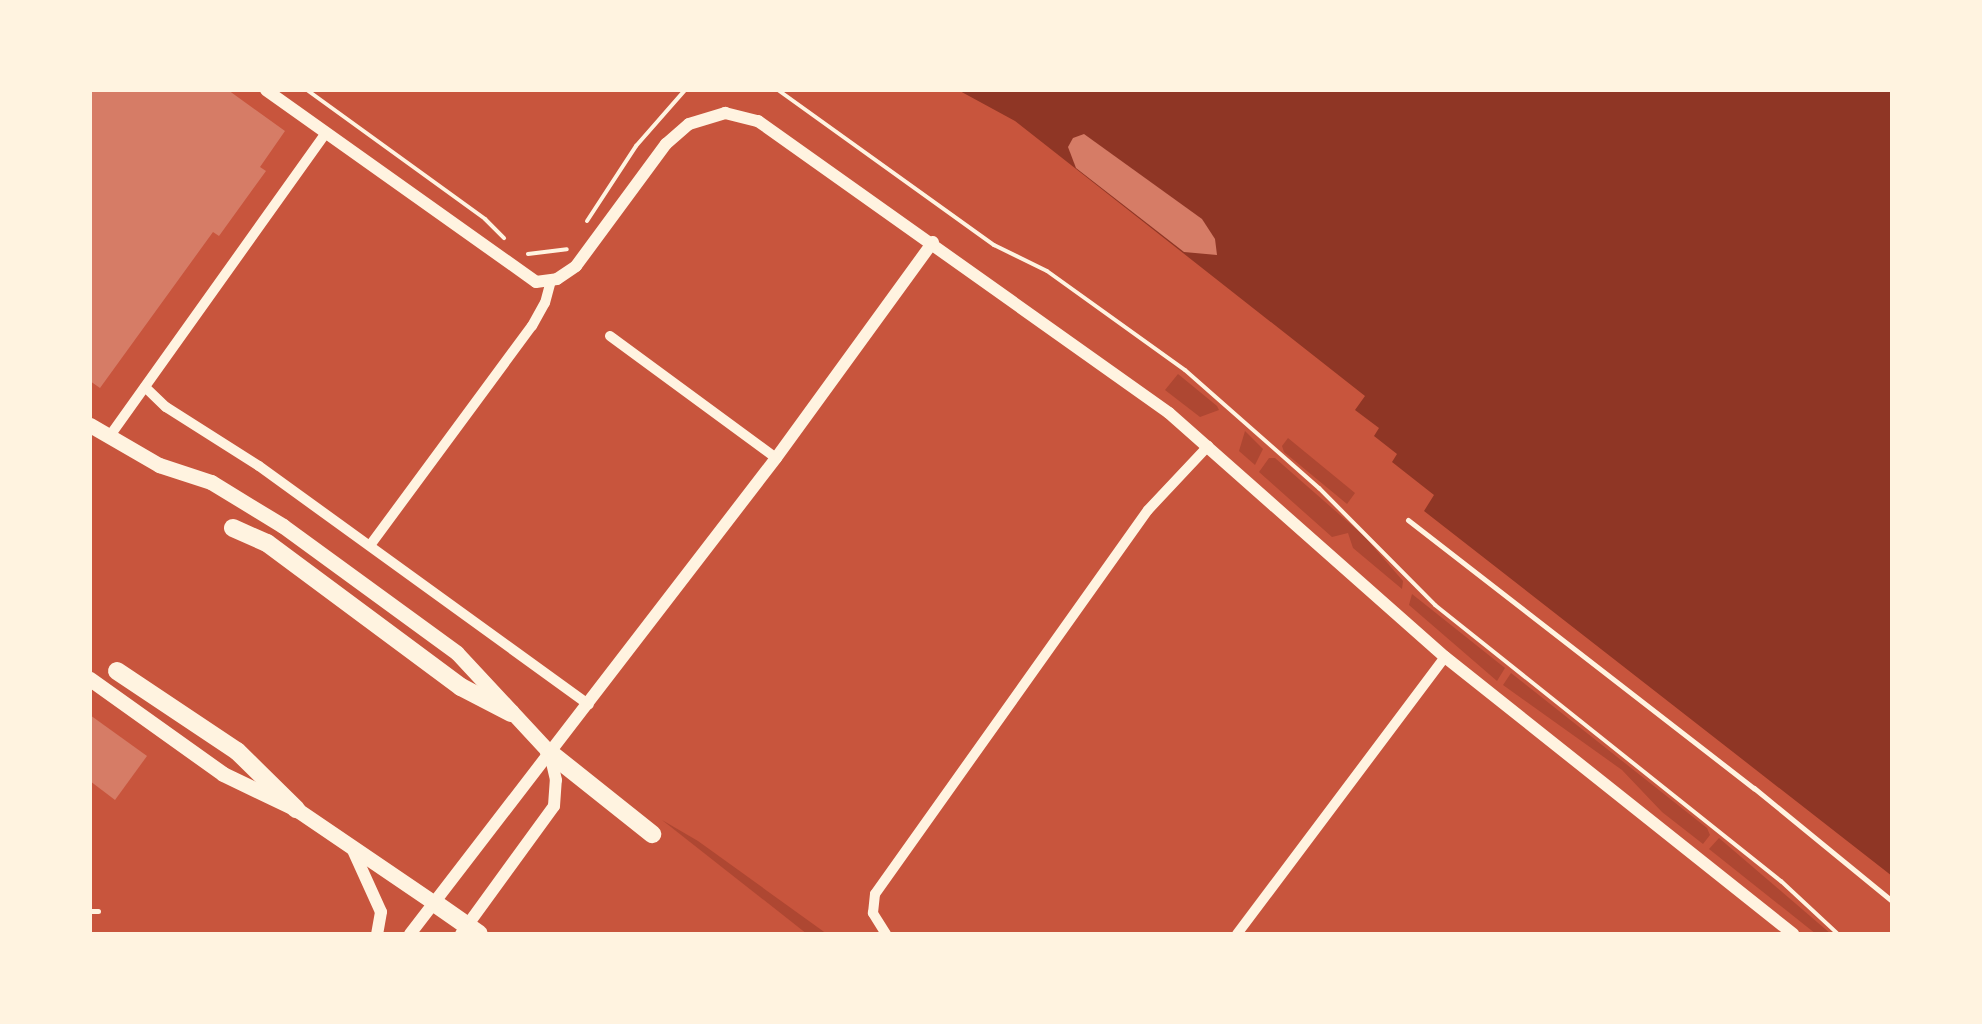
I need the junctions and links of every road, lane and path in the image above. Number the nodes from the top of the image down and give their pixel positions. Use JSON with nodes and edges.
{"nodes":[{"id":1,"x":266,"y":90,"type":"edge"},
{"id":2,"x":307,"y":90,"type":"edge"},
{"id":3,"x":685,"y":90,"type":"edge"},
{"id":4,"x":778,"y":90,"type":"edge"},
{"id":5,"x":324,"y":134,"type":"junction"},
{"id":6,"x":583,"y":233,"type":"dead end"},
{"id":7,"x":576,"y":242,"type":"dead end"},
{"id":8,"x":934,"y":242,"type":"junction"},
{"id":9,"x":551,"y":280,"type":"junction"},
{"id":10,"x":610,"y":336,"type":"dead end"},
{"id":11,"x":145,"y":387,"type":"junction"},
{"id":12,"x":90,"y":425,"type":"edge"},
{"id":13,"x":109,"y":438,"type":"junction"},
{"id":14,"x":1208,"y":446,"type":"junction"},
{"id":15,"x":776,"y":458,"type":"junction"},
{"id":16,"x":1408,"y":520,"type":"dead end"},
{"id":17,"x":233,"y":528,"type":"dead end"},
{"id":18,"x":371,"y":544,"type":"junction"},
{"id":19,"x":1445,"y":656,"type":"junction"},
{"id":20,"x":117,"y":671,"type":"dead end"},
{"id":21,"x":90,"y":679,"type":"edge"},
{"id":22,"x":589,"y":705,"type":"junction"},
{"id":23,"x":511,"y":713,"type":"junction"},
{"id":24,"x":549,"y":752,"type":"junction"},
{"id":25,"x":296,"y":809,"type":"junction"},
{"id":26,"x":652,"y":834,"type":"dead end"},
{"id":27,"x":352,"y":848,"type":"junction"},
{"id":28,"x":1892,"y":901,"type":"edge"},
{"id":29,"x":436,"y":904,"type":"junction"},
{"id":30,"x":90,"y":911,"type":"edge"},
{"id":31,"x":98,"y":911,"type":"dead end"},
{"id":32,"x":469,"y":931,"type":"edge"},
{"id":33,"x":377,"y":934,"type":"edge"},
{"id":34,"x":410,"y":934,"type":"edge"},
{"id":35,"x":886,"y":934,"type":"edge"},
{"id":36,"x":1237,"y":934,"type":"edge"},
{"id":37,"x":1792,"y":934,"type":"edge"},
{"id":38,"x":1838,"y":934,"type":"edge"}],
"edges":[{"from":1,"to":5,"type":"street"},
{"from":2,"to":7,"type":"path"},
{"from":3,"to":6,"type":"path"},
{"from":4,"to":38,"type":"path"},
{"from":5,"to":9,"type":"street"},
{"from":5,"to":11,"type":"street"},
{"from":8,"to":9,"type":"street"},
{"from":8,"to":14,"type":"street"},
{"from":8,"to":15,"type":"street"},
{"from":9,"to":18,"type":"street"},
{"from":10,"to":15,"type":"street"},
{"from":11,"to":13,"type":"street"},
{"from":11,"to":18,"type":"street"},
{"from":12,"to":13,"type":"main road"},
{"from":13,"to":23,"type":"main road"},
{"from":14,"to":19,"type":"street"},
{"from":14,"to":35,"type":"street"},
{"from":15,"to":22,"type":"street"},
{"from":16,"to":28,"type":"lane"},
{"from":17,"to":23,"type":"highway"},
{"from":18,"to":22,"type":"street"},
{"from":19,"to":36,"type":"street"},
{"from":19,"to":37,"type":"street"},
{"from":20,"to":25,"type":"highway"},
{"from":21,"to":25,"type":"main road"},
{"from":22,"to":24,"type":"street"},
{"from":23,"to":24,"type":"main road"},
{"from":24,"to":26,"type":"highway"},
{"from":24,"to":29,"type":"street"},
{"from":24,"to":32,"type":"street"},
{"from":25,"to":27,"type":"main road"},
{"from":27,"to":29,"type":"main road"},
{"from":27,"to":33,"type":"street"},
{"from":29,"to":32,"type":"highway"},
{"from":29,"to":34,"type":"street"},
{"from":30,"to":31,"type":"lane"}]}
